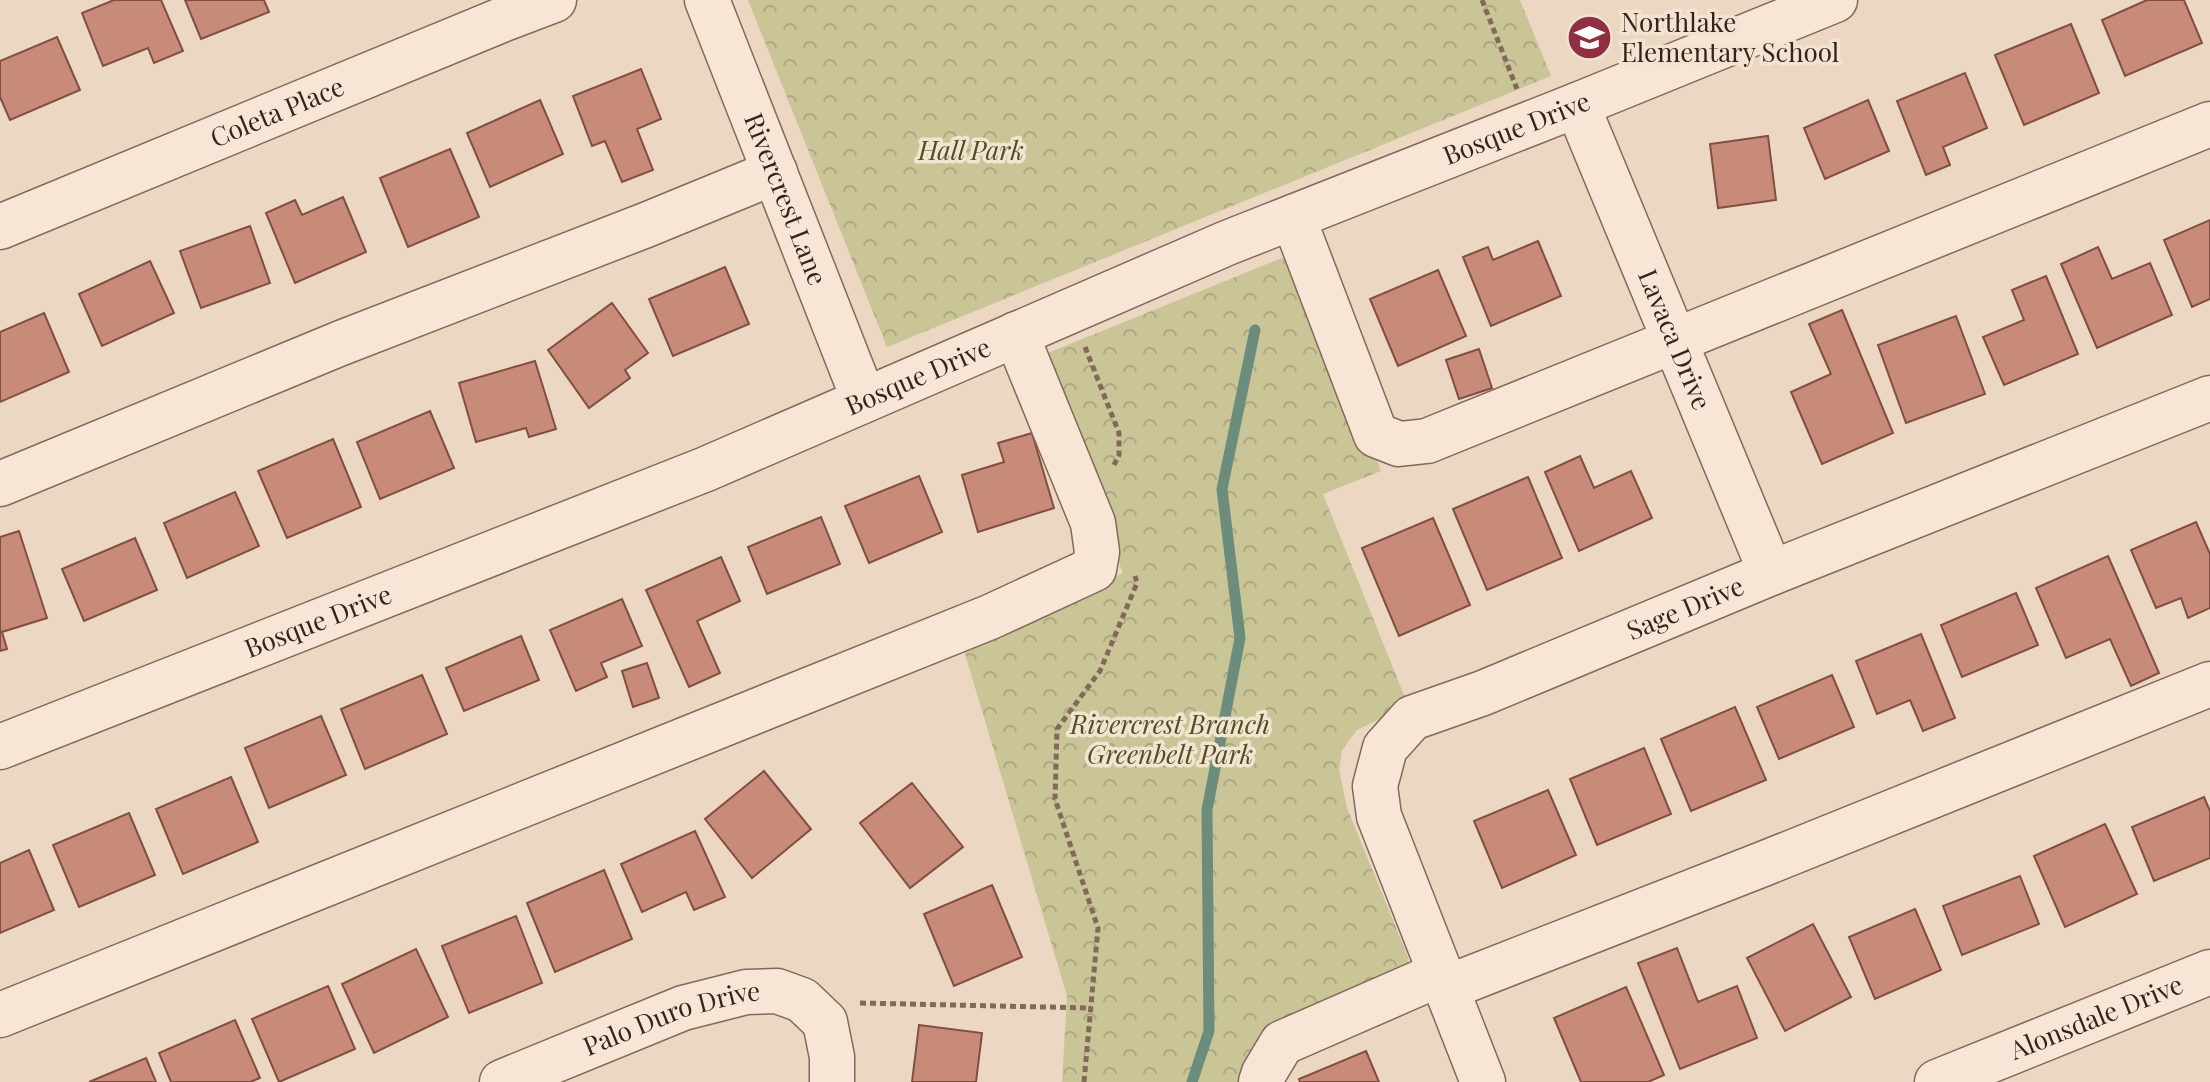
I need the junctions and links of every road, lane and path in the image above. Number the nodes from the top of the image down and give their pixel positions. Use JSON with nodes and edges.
{"nodes":[{"id":1,"x":554,"y":0,"type":"edge"},
{"id":2,"x":707,"y":0,"type":"edge"},
{"id":3,"x":1482,"y":0,"type":"edge"},
{"id":4,"x":1835,"y":0,"type":"edge"},
{"id":5,"x":1577,"y":105,"type":"junction"},
{"id":6,"x":1531,"y":123,"type":"junction"},
{"id":7,"x":2210,"y":124,"type":"edge"},
{"id":8,"x":775,"y":172,"type":"junction"},
{"id":9,"x":1293,"y":217,"type":"junction"},
{"id":10,"x":0,"y":227,"type":"edge"},
{"id":11,"x":1073,"y":310,"type":"junction"},
{"id":12,"x":1016,"y":334,"type":"junction"},
{"id":13,"x":1675,"y":340,"type":"junction"},
{"id":14,"x":2210,"y":398,"type":"edge"},
{"id":15,"x":864,"y":400,"type":"junction"},
{"id":16,"x":1112,"y":468,"type":"dead end"},
{"id":17,"x":0,"y":484,"type":"edge"},
{"id":18,"x":1134,"y":571,"type":"dead end"},
{"id":19,"x":1771,"y":573,"type":"junction"},
{"id":20,"x":2210,"y":684,"type":"edge"},
{"id":21,"x":0,"y":747,"type":"edge"},
{"id":22,"x":2210,"y":972,"type":"edge"},
{"id":23,"x":1441,"y":976,"type":"junction"},
{"id":24,"x":802,"y":1000,"type":"junction"},
{"id":25,"x":1091,"y":1008,"type":"junction"},
{"id":26,"x":0,"y":1015,"type":"edge"},
{"id":27,"x":502,"y":1082,"type":"edge"},
{"id":28,"x":832,"y":1082,"type":"edge"},
{"id":29,"x":1084,"y":1082,"type":"edge"},
{"id":30,"x":1261,"y":1082,"type":"edge"},
{"id":31,"x":1483,"y":1082,"type":"edge"},
{"id":32,"x":1937,"y":1082,"type":"edge"}],
"edges":[{"from":1,"to":10,"type":"street","name":"Coleta Place"},
{"from":2,"to":8,"type":"street","name":"Rivercrest Lane"},
{"from":3,"to":6,"type":"path"},
{"from":4,"to":5,"type":"street","name":"Bosque Drive"},
{"from":5,"to":6,"type":"street","name":"Bosque Drive"},
{"from":5,"to":13,"type":"street","name":"Lavaca Drive"},
{"from":6,"to":9,"type":"street","name":"Bosque Drive"},
{"from":7,"to":13,"type":"street"},
{"from":8,"to":15,"type":"street","name":"Rivercrest Lane"},
{"from":8,"to":17,"type":"street"},
{"from":9,"to":11,"type":"street","name":"Bosque Drive"},
{"from":9,"to":13,"type":"street"},
{"from":11,"to":12,"type":"street","name":"Bosque Drive"},
{"from":11,"to":16,"type":"path"},
{"from":12,"to":15,"type":"street","name":"Bosque Drive"},
{"from":12,"to":26,"type":"street"},
{"from":13,"to":19,"type":"street","name":"Lavaca Drive"},
{"from":14,"to":19,"type":"street","name":"Sage Drive"},
{"from":15,"to":21,"type":"street","name":"Bosque Drive"},
{"from":18,"to":25,"type":"path"},
{"from":19,"to":23,"type":"street","name":"Sage Drive"},
{"from":20,"to":23,"type":"street"},
{"from":22,"to":32,"type":"street","name":"Alonsdale Drive"},
{"from":23,"to":30,"type":"street"},
{"from":23,"to":31,"type":"street","name":"Sage Drive"},
{"from":24,"to":25,"type":"path"},
{"from":24,"to":27,"type":"street","name":"Palo Duro Drive"},
{"from":24,"to":28,"type":"street"},
{"from":25,"to":29,"type":"path"}]}
